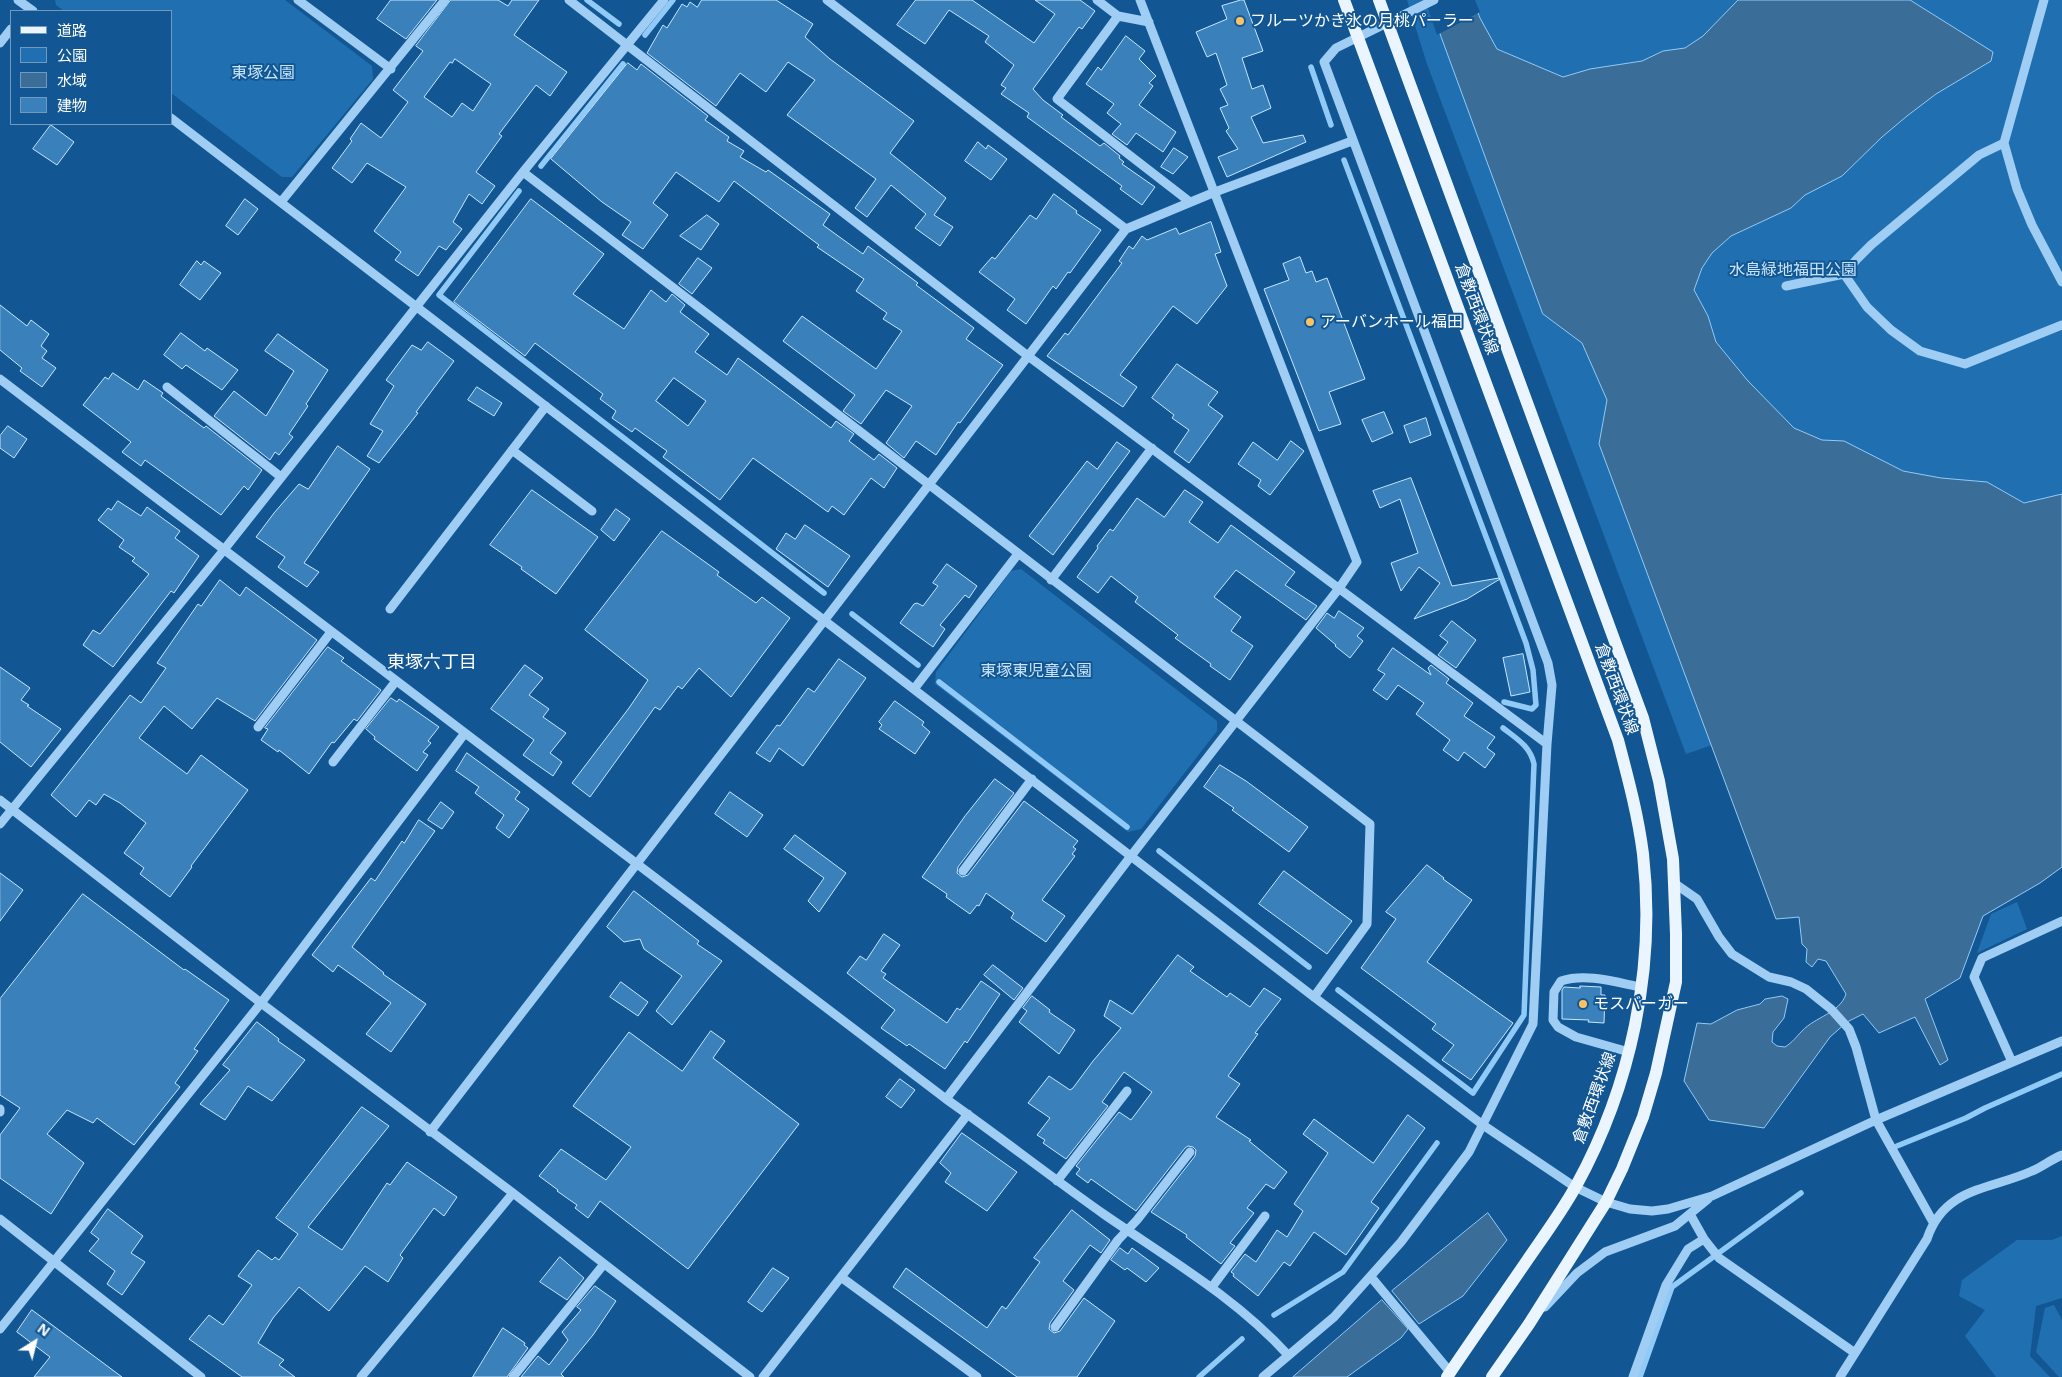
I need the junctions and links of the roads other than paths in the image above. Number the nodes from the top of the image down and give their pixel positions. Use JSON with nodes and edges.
{"nodes":[{"id":1,"x":18,"y":0,"type":"edge"},
{"id":2,"x":34,"y":0,"type":"edge"},
{"id":3,"x":298,"y":0,"type":"edge"},
{"id":4,"x":445,"y":0,"type":"edge"},
{"id":5,"x":569,"y":0,"type":"edge"},
{"id":6,"x":664,"y":0,"type":"edge"},
{"id":7,"x":827,"y":0,"type":"edge"},
{"id":8,"x":1097,"y":0,"type":"edge"},
{"id":9,"x":1140,"y":0,"type":"edge"},
{"id":10,"x":1344,"y":0,"type":"edge"},
{"id":11,"x":1378,"y":0,"type":"edge"},
{"id":12,"x":1434,"y":0,"type":"edge"},
{"id":13,"x":2044,"y":0,"type":"edge"},
{"id":14,"x":29,"y":10,"type":"edge"},
{"id":15,"x":1118,"y":16,"type":"junction"},
{"id":16,"x":1149,"y":22,"type":"junction"},
{"id":17,"x":1387,"y":23,"type":"junction"},
{"id":18,"x":10,"y":30,"type":"edge"},
{"id":19,"x":1358,"y":38,"type":"junction"},
{"id":20,"x":0,"y":43,"type":"edge"},
{"id":21,"x":628,"y":46,"type":"junction"},
{"id":22,"x":391,"y":69,"type":"junction"},
{"id":23,"x":172,"y":119,"type":"edge"},
{"id":24,"x":1352,"y":141,"type":"junction"},
{"id":25,"x":2004,"y":143,"type":"junction"},
{"id":26,"x":523,"y":172,"type":"junction"},
{"id":27,"x":1215,"y":192,"type":"junction"},
{"id":28,"x":281,"y":202,"type":"junction"},
{"id":29,"x":1190,"y":202,"type":"junction"},
{"id":30,"x":1126,"y":229,"type":"junction"},
{"id":31,"x":1844,"y":274,"type":"junction"},
{"id":32,"x":2062,"y":282,"type":"edge"},
{"id":33,"x":1786,"y":286,"type":"dead end"},
{"id":34,"x":416,"y":306,"type":"junction"},
{"id":35,"x":2062,"y":325,"type":"edge"},
{"id":36,"x":1028,"y":356,"type":"junction"},
{"id":37,"x":0,"y":379,"type":"edge"},
{"id":38,"x":167,"y":387,"type":"dead end"},
{"id":39,"x":546,"y":406,"type":"junction"},
{"id":40,"x":1152,"y":448,"type":"junction"},
{"id":41,"x":512,"y":450,"type":"junction"},
{"id":42,"x":281,"y":477,"type":"junction"},
{"id":43,"x":930,"y":486,"type":"junction"},
{"id":44,"x":592,"y":510,"type":"dead end"},
{"id":45,"x":223,"y":551,"type":"junction"},
{"id":46,"x":1018,"y":554,"type":"junction"},
{"id":47,"x":1051,"y":580,"type":"junction"},
{"id":48,"x":1340,"y":587,"type":"junction"},
{"id":49,"x":390,"y":609,"type":"dead end"},
{"id":50,"x":826,"y":620,"type":"junction"},
{"id":51,"x":331,"y":632,"type":"junction"},
{"id":52,"x":396,"y":681,"type":"junction"},
{"id":53,"x":914,"y":689,"type":"junction"},
{"id":54,"x":1236,"y":722,"type":"junction"},
{"id":55,"x":258,"y":727,"type":"dead end"},
{"id":56,"x":465,"y":732,"type":"junction"},
{"id":57,"x":1547,"y":744,"type":"junction"},
{"id":58,"x":333,"y":762,"type":"dead end"},
{"id":59,"x":1032,"y":779,"type":"junction"},
{"id":60,"x":0,"y":800,"type":"edge"},
{"id":61,"x":12,"y":809,"type":"junction"},
{"id":62,"x":0,"y":824,"type":"edge"},
{"id":63,"x":1131,"y":856,"type":"junction"},
{"id":64,"x":636,"y":863,"type":"junction"},
{"id":65,"x":963,"y":871,"type":"dead end"},
{"id":66,"x":1674,"y":883,"type":"junction"},
{"id":67,"x":2062,"y":921,"type":"edge"},
{"id":68,"x":1640,"y":987,"type":"junction"},
{"id":69,"x":1314,"y":997,"type":"junction"},
{"id":70,"x":261,"y":1003,"type":"junction"},
{"id":71,"x":2062,"y":1041,"type":"edge"},
{"id":72,"x":1628,"y":1052,"type":"junction"},
{"id":73,"x":2012,"y":1062,"type":"junction"},
{"id":74,"x":1127,"y":1091,"type":"dead end"},
{"id":75,"x":946,"y":1099,"type":"junction"},
{"id":76,"x":968,"y":1114,"type":"junction"},
{"id":77,"x":1876,"y":1120,"type":"junction"},
{"id":78,"x":1483,"y":1125,"type":"junction"},
{"id":79,"x":430,"y":1132,"type":"junction"},
{"id":80,"x":1190,"y":1152,"type":"dead end"},
{"id":81,"x":2062,"y":1155,"type":"edge"},
{"id":82,"x":1057,"y":1181,"type":"junction"},
{"id":83,"x":1575,"y":1187,"type":"junction"},
{"id":84,"x":513,"y":1192,"type":"junction"},
{"id":85,"x":1712,"y":1196,"type":"junction"},
{"id":86,"x":1606,"y":1202,"type":"junction"},
{"id":87,"x":1690,"y":1214,"type":"junction"},
{"id":88,"x":1265,"y":1216,"type":"dead end"},
{"id":89,"x":0,"y":1219,"type":"edge"},
{"id":90,"x":1932,"y":1222,"type":"junction"},
{"id":91,"x":1128,"y":1230,"type":"junction"},
{"id":92,"x":1706,"y":1243,"type":"junction"},
{"id":93,"x":54,"y":1262,"type":"junction"},
{"id":94,"x":604,"y":1264,"type":"junction"},
{"id":95,"x":841,"y":1277,"type":"junction"},
{"id":96,"x":1371,"y":1277,"type":"junction"},
{"id":97,"x":1212,"y":1287,"type":"junction"},
{"id":98,"x":1529,"y":1324,"type":"junction"},
{"id":99,"x":1055,"y":1327,"type":"dead end"},
{"id":100,"x":0,"y":1329,"type":"edge"},
{"id":101,"x":1855,"y":1353,"type":"junction"},
{"id":102,"x":1288,"y":1355,"type":"junction"},
{"id":103,"x":1449,"y":1374,"type":"edge"},
{"id":104,"x":201,"y":1377,"type":"edge"},
{"id":105,"x":362,"y":1377,"type":"edge"},
{"id":106,"x":513,"y":1377,"type":"edge"},
{"id":107,"x":750,"y":1377,"type":"edge"},
{"id":108,"x":763,"y":1377,"type":"edge"},
{"id":109,"x":978,"y":1377,"type":"edge"},
{"id":110,"x":1263,"y":1377,"type":"edge"},
{"id":111,"x":1492,"y":1377,"type":"edge"},
{"id":112,"x":1633,"y":1377,"type":"edge"},
{"id":113,"x":1840,"y":1377,"type":"edge"}],
"edges":[{"from":1,"to":14,"type":"street"},
{"from":2,"to":14,"type":"street"},
{"from":3,"to":22,"type":"street"},
{"from":4,"to":22,"type":"street"},
{"from":5,"to":21,"type":"street"},
{"from":6,"to":21,"type":"street"},
{"from":7,"to":30,"type":"street"},
{"from":8,"to":15,"type":"street"},
{"from":9,"to":16,"type":"street"},
{"from":10,"to":19,"type":"main road","name":"倉敷西環状線"},
{"from":11,"to":17,"type":"main road","name":"倉敷西環状線"},
{"from":12,"to":17,"type":"street"},
{"from":13,"to":25,"type":"street"},
{"from":15,"to":16,"type":"street"},
{"from":15,"to":29,"type":"street"},
{"from":16,"to":27,"type":"street"},
{"from":17,"to":19,"type":"street"},
{"from":17,"to":66,"type":"main road","name":"倉敷西環状線"},
{"from":18,"to":20,"type":"street"},
{"from":19,"to":24,"type":"street"},
{"from":19,"to":68,"type":"main road","name":"倉敷西環状線"},
{"from":21,"to":26,"type":"street"},
{"from":21,"to":36,"type":"street"},
{"from":22,"to":28,"type":"street"},
{"from":23,"to":28,"type":"street"},
{"from":24,"to":27,"type":"street"},
{"from":24,"to":57,"type":"street"},
{"from":25,"to":31,"type":"street"},
{"from":25,"to":32,"type":"street"},
{"from":26,"to":34,"type":"street"},
{"from":26,"to":43,"type":"street"},
{"from":27,"to":29,"type":"street"},
{"from":27,"to":48,"type":"street"},
{"from":28,"to":34,"type":"street"},
{"from":29,"to":30,"type":"street"},
{"from":30,"to":36,"type":"street"},
{"from":31,"to":33,"type":"street"},
{"from":31,"to":35,"type":"street"},
{"from":34,"to":39,"type":"street"},
{"from":34,"to":42,"type":"street"},
{"from":36,"to":40,"type":"street"},
{"from":36,"to":43,"type":"street"},
{"from":37,"to":45,"type":"street"},
{"from":38,"to":42,"type":"street"},
{"from":39,"to":41,"type":"street"},
{"from":39,"to":50,"type":"street"},
{"from":40,"to":47,"type":"street"},
{"from":40,"to":48,"type":"street"},
{"from":41,"to":44,"type":"street"},
{"from":41,"to":49,"type":"street"},
{"from":42,"to":45,"type":"street"},
{"from":43,"to":46,"type":"street"},
{"from":43,"to":50,"type":"street"},
{"from":45,"to":51,"type":"street"},
{"from":45,"to":61,"type":"street"},
{"from":46,"to":47,"type":"street"},
{"from":46,"to":53,"type":"street"},
{"from":47,"to":54,"type":"street"},
{"from":48,"to":54,"type":"street"},
{"from":48,"to":57,"type":"street"},
{"from":50,"to":53,"type":"street"},
{"from":50,"to":64,"type":"street"},
{"from":51,"to":52,"type":"street"},
{"from":51,"to":55,"type":"street"},
{"from":52,"to":56,"type":"street"},
{"from":52,"to":58,"type":"street"},
{"from":53,"to":59,"type":"street"},
{"from":54,"to":63,"type":"street"},
{"from":54,"to":69,"type":"street"},
{"from":56,"to":64,"type":"street"},
{"from":56,"to":70,"type":"street"},
{"from":57,"to":78,"type":"street"},
{"from":59,"to":63,"type":"street"},
{"from":59,"to":65,"type":"street"},
{"from":60,"to":61,"type":"street"},
{"from":61,"to":62,"type":"street"},
{"from":61,"to":70,"type":"street"},
{"from":63,"to":69,"type":"street"},
{"from":63,"to":75,"type":"street"},
{"from":64,"to":75,"type":"street"},
{"from":64,"to":79,"type":"street"},
{"from":66,"to":77,"type":"street"},
{"from":66,"to":86,"type":"main road","name":"倉敷西環状線"},
{"from":67,"to":73,"type":"street"},
{"from":68,"to":72,"type":"main road","name":"倉敷西環状線"},
{"from":68,"to":72,"type":"street"},
{"from":69,"to":78,"type":"street"},
{"from":70,"to":79,"type":"street"},
{"from":70,"to":93,"type":"street"},
{"from":71,"to":73,"type":"street"},
{"from":72,"to":83,"type":"main road","name":"倉敷西環状線"},
{"from":73,"to":77,"type":"street"},
{"from":74,"to":82,"type":"street"},
{"from":75,"to":76,"type":"street"},
{"from":76,"to":82,"type":"street"},
{"from":76,"to":95,"type":"street"},
{"from":77,"to":85,"type":"street"},
{"from":77,"to":90,"type":"street"},
{"from":78,"to":83,"type":"street"},
{"from":78,"to":96,"type":"street"},
{"from":79,"to":84,"type":"street"},
{"from":80,"to":91,"type":"street"},
{"from":81,"to":90,"type":"street"},
{"from":82,"to":91,"type":"street"},
{"from":83,"to":86,"type":"street"},
{"from":83,"to":103,"type":"main road","name":"倉敷西環状線"},
{"from":84,"to":94,"type":"street"},
{"from":84,"to":105,"type":"street"},
{"from":85,"to":86,"type":"street"},
{"from":85,"to":87,"type":"street"},
{"from":86,"to":98,"type":"main road","name":"倉敷西環状線"},
{"from":87,"to":92,"type":"street"},
{"from":87,"to":98,"type":"street"},
{"from":88,"to":97,"type":"street"},
{"from":89,"to":93,"type":"street"},
{"from":90,"to":101,"type":"street"},
{"from":91,"to":97,"type":"street"},
{"from":91,"to":99,"type":"street"},
{"from":92,"to":101,"type":"street"},
{"from":92,"to":112,"type":"street"},
{"from":93,"to":100,"type":"street"},
{"from":93,"to":104,"type":"street"},
{"from":94,"to":106,"type":"street"},
{"from":94,"to":107,"type":"street"},
{"from":95,"to":108,"type":"street"},
{"from":95,"to":109,"type":"street"},
{"from":96,"to":102,"type":"street"},
{"from":96,"to":103,"type":"street"},
{"from":97,"to":102,"type":"street"},
{"from":98,"to":111,"type":"main road","name":"倉敷西環状線"},
{"from":101,"to":113,"type":"street"},
{"from":102,"to":110,"type":"street"}]}
